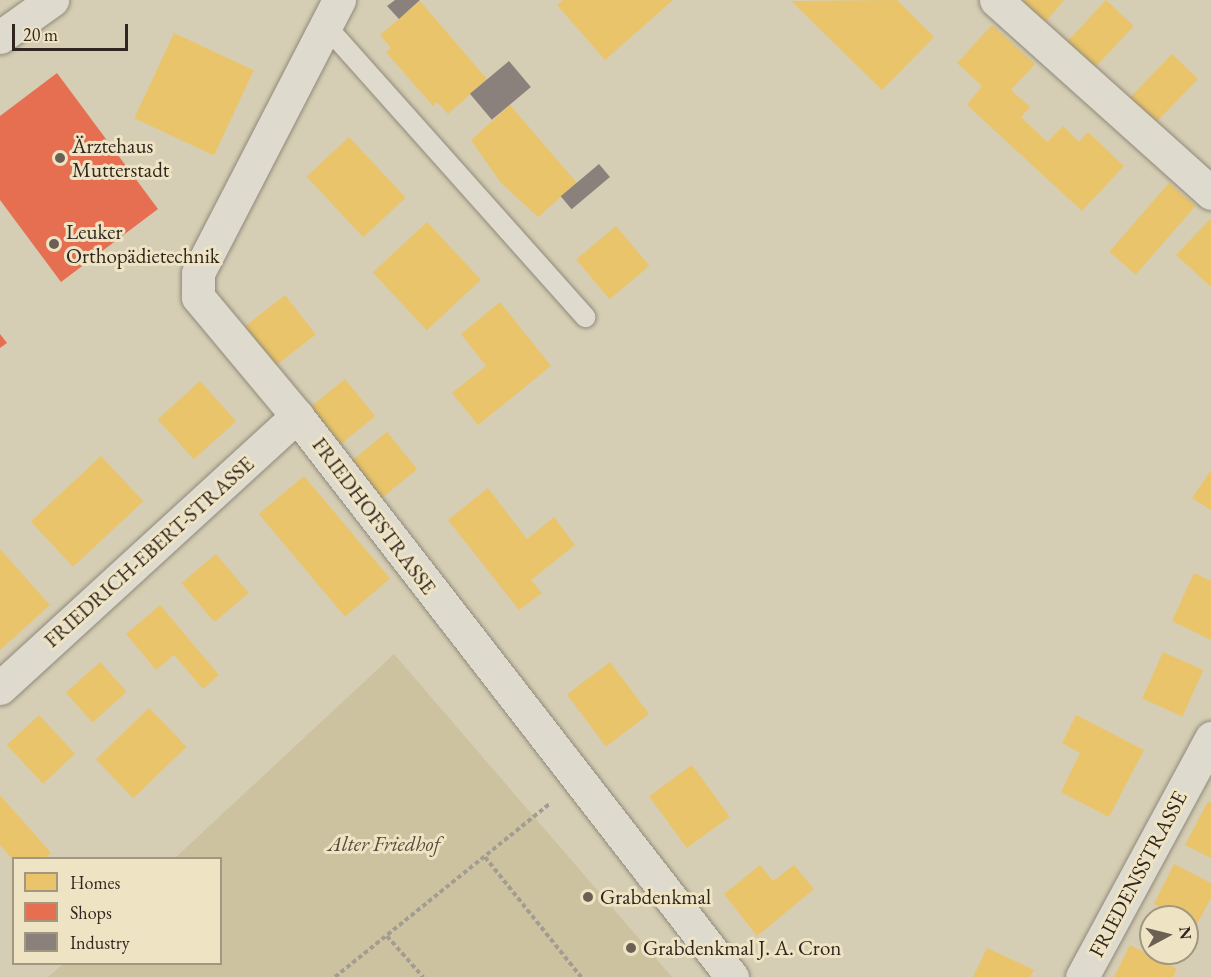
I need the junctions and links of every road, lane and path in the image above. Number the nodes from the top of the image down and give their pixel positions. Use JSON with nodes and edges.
{"nodes":[{"id":1,"x":51,"y":0,"type":"edge"},
{"id":2,"x":996,"y":0,"type":"edge"},
{"id":3,"x":333,"y":13,"type":"edge"},
{"id":4,"x":0,"y":37,"type":"edge"},
{"id":5,"x":1211,"y":193,"type":"edge"},
{"id":6,"x":585,"y":317,"type":"dead end"},
{"id":7,"x":297,"y":416,"type":"junction"},
{"id":8,"x":0,"y":688,"type":"edge"},
{"id":9,"x":1211,"y":738,"type":"edge"},
{"id":10,"x":576,"y":780,"type":"junction"},
{"id":11,"x":485,"y":857,"type":"junction"},
{"id":12,"x":387,"y":936,"type":"junction"},
{"id":13,"x":335,"y":977,"type":"edge"},
{"id":14,"x":423,"y":977,"type":"edge"},
{"id":15,"x":581,"y":977,"type":"edge"},
{"id":16,"x":732,"y":977,"type":"edge"},
{"id":17,"x":1082,"y":977,"type":"edge"}],
"edges":[{"from":1,"to":4,"type":"street"},
{"from":2,"to":5,"type":"street"},
{"from":3,"to":6,"type":"lane","name":"FRIEDHOFSTRASSE"},
{"from":3,"to":7,"type":"street","name":"FRIEDHOFSTRASSE"},
{"from":7,"to":8,"type":"street","name":"FRIEDRICH-EBERT-STRASSE"},
{"from":7,"to":10,"type":"street","name":"FRIEDHOFSTRASSE"},
{"from":9,"to":17,"type":"street","name":"FRIEDENSSTRASSE"},
{"from":10,"to":11,"type":"path"},
{"from":10,"to":16,"type":"street","name":"FRIEDHOFSTRASSE"},
{"from":11,"to":12,"type":"path"},
{"from":11,"to":15,"type":"path"},
{"from":12,"to":13,"type":"path"},
{"from":12,"to":14,"type":"path"}]}
